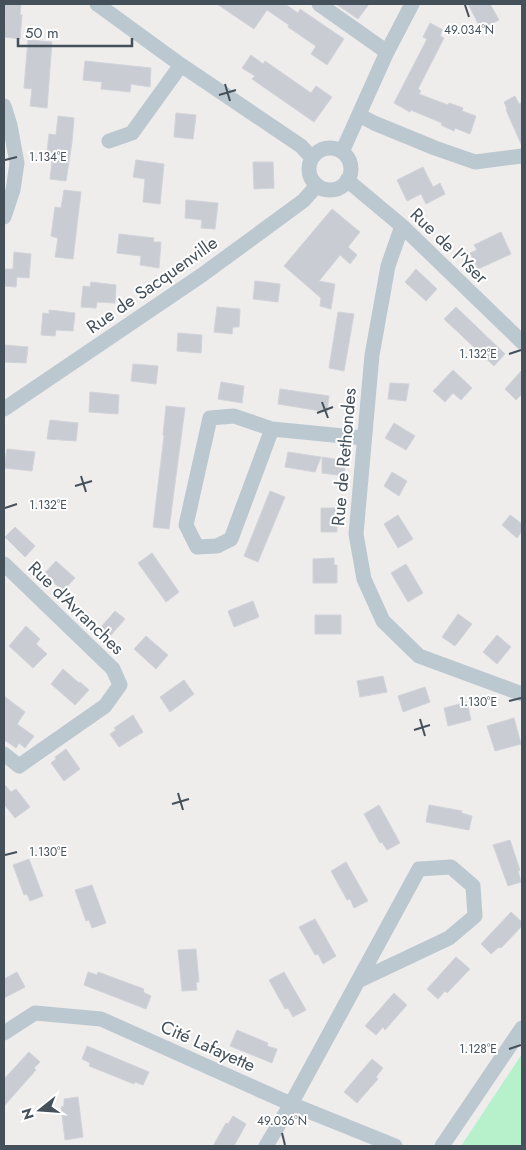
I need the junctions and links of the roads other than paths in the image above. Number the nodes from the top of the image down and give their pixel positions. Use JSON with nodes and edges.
{"nodes":[{"id":1,"x":97,"y":4,"type":"edge"},
{"id":2,"x":319,"y":4,"type":"edge"},
{"id":3,"x":412,"y":4,"type":"edge"},
{"id":4,"x":386,"y":52,"type":"junction"},
{"id":5,"x":181,"y":64,"type":"junction"},
{"id":6,"x":4,"y":106,"type":"edge"},
{"id":7,"x":359,"y":115,"type":"junction"},
{"id":8,"x":109,"y":141,"type":"dead end"},
{"id":9,"x":342,"y":152,"type":"junction"},
{"id":10,"x":522,"y":156,"type":"edge"},
{"id":11,"x":312,"y":158,"type":"junction"},
{"id":12,"x":10,"y":163,"type":"edge"},
{"id":13,"x":347,"y":180,"type":"junction"},
{"id":14,"x":317,"y":185,"type":"junction"},
{"id":15,"x":4,"y":217,"type":"edge"},
{"id":16,"x":402,"y":226,"type":"junction"},
{"id":17,"x":522,"y":342,"type":"edge"},
{"id":18,"x":4,"y":409,"type":"edge"},
{"id":19,"x":272,"y":429,"type":"junction"},
{"id":20,"x":364,"y":438,"type":"junction"},
{"id":21,"x":4,"y":564,"type":"edge"},
{"id":22,"x":522,"y":694,"type":"edge"},
{"id":23,"x":4,"y":754,"type":"edge"},
{"id":24,"x":358,"y":981,"type":"junction"},
{"id":25,"x":522,"y":1028,"type":"edge"},
{"id":26,"x":4,"y":1033,"type":"edge"},
{"id":27,"x":291,"y":1104,"type":"junction"},
{"id":28,"x":266,"y":1146,"type":"edge"},
{"id":29,"x":395,"y":1146,"type":"edge"},
{"id":30,"x":442,"y":1146,"type":"edge"}],
"edges":[{"from":1,"to":5,"type":"street"},
{"from":2,"to":4,"type":"street"},
{"from":3,"to":4,"type":"street"},
{"from":4,"to":7,"type":"street"},
{"from":5,"to":8,"type":"street"},
{"from":5,"to":11,"type":"street"},
{"from":6,"to":12,"type":"street"},
{"from":7,"to":9,"type":"street"},
{"from":7,"to":10,"type":"street"},
{"from":9,"to":11,"type":"street"},
{"from":9,"to":13,"type":"street"},
{"from":11,"to":14,"type":"street"},
{"from":12,"to":15,"type":"street"},
{"from":13,"to":14,"type":"street"},
{"from":13,"to":16,"type":"street","name":"Rue de l'Yser"},
{"from":14,"to":18,"type":"street","name":"Rue de Sacquenville"},
{"from":16,"to":17,"type":"street","name":"Rue de l'Yser"},
{"from":16,"to":20,"type":"street","name":"Rue de Rethondes"},
{"from":19,"to":19,"type":"street"},
{"from":19,"to":20,"type":"street"},
{"from":20,"to":22,"type":"street","name":"Rue de Rethondes"},
{"from":21,"to":23,"type":"street","name":"Rue d'Avranches"},
{"from":24,"to":24,"type":"street"},
{"from":24,"to":27,"type":"street"},
{"from":25,"to":30,"type":"street"},
{"from":26,"to":27,"type":"street","name":"Cité Lafayette"},
{"from":27,"to":28,"type":"street"},
{"from":27,"to":29,"type":"street","name":"Cité Lafayette"}]}
